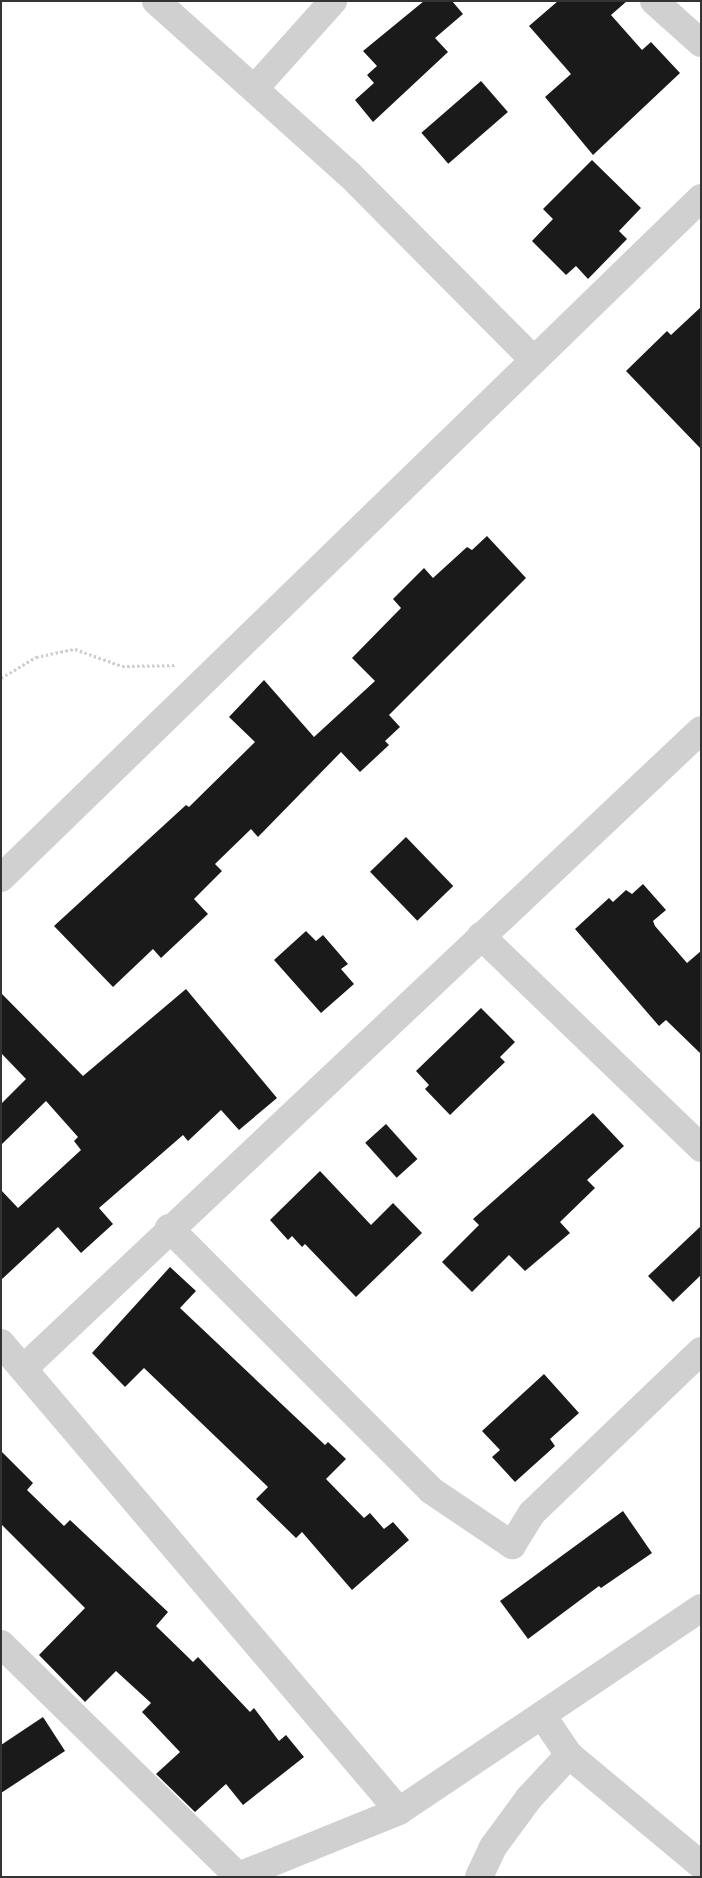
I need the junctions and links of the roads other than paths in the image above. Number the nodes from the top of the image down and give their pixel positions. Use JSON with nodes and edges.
{"nodes":[{"id":1,"x":156,"y":1,"type":"edge"},
{"id":2,"x":332,"y":1,"type":"edge"},
{"id":3,"x":654,"y":1,"type":"edge"},
{"id":4,"x":701,"y":43,"type":"edge"},
{"id":5,"x":255,"y":88,"type":"junction"},
{"id":6,"x":701,"y":198,"type":"edge"},
{"id":7,"x":534,"y":360,"type":"junction"},
{"id":8,"x":701,"y":730,"type":"edge"},
{"id":9,"x":1,"y":878,"type":"edge"},
{"id":10,"x":481,"y":936,"type":"junction"},
{"id":11,"x":701,"y":1148,"type":"edge"},
{"id":12,"x":169,"y":1228,"type":"junction"},
{"id":13,"x":1,"y":1343,"type":"edge"},
{"id":14,"x":701,"y":1351,"type":"edge"},
{"id":15,"x":24,"y":1368,"type":"junction"},
{"id":16,"x":701,"y":1608,"type":"edge"},
{"id":17,"x":1,"y":1644,"type":"edge"},
{"id":18,"x":542,"y":1715,"type":"junction"},
{"id":19,"x":569,"y":1755,"type":"junction"},
{"id":20,"x":399,"y":1811,"type":"junction"},
{"id":21,"x":701,"y":1865,"type":"edge"},
{"id":22,"x":237,"y":1876,"type":"edge"},
{"id":23,"x":479,"y":1877,"type":"edge"}],
"edges":[{"from":1,"to":5,"type":"street"},
{"from":2,"to":5,"type":"street"},
{"from":3,"to":4,"type":"street"},
{"from":5,"to":7,"type":"street"},
{"from":6,"to":7,"type":"street"},
{"from":7,"to":9,"type":"street"},
{"from":8,"to":10,"type":"street"},
{"from":10,"to":11,"type":"street"},
{"from":10,"to":12,"type":"street"},
{"from":12,"to":14,"type":"street"},
{"from":12,"to":15,"type":"street"},
{"from":13,"to":15,"type":"street"},
{"from":15,"to":20,"type":"street"},
{"from":16,"to":18,"type":"street"},
{"from":17,"to":22,"type":"street"},
{"from":18,"to":19,"type":"street"},
{"from":18,"to":20,"type":"street"},
{"from":19,"to":21,"type":"street"},
{"from":19,"to":23,"type":"street"},
{"from":20,"to":22,"type":"street"}]}
